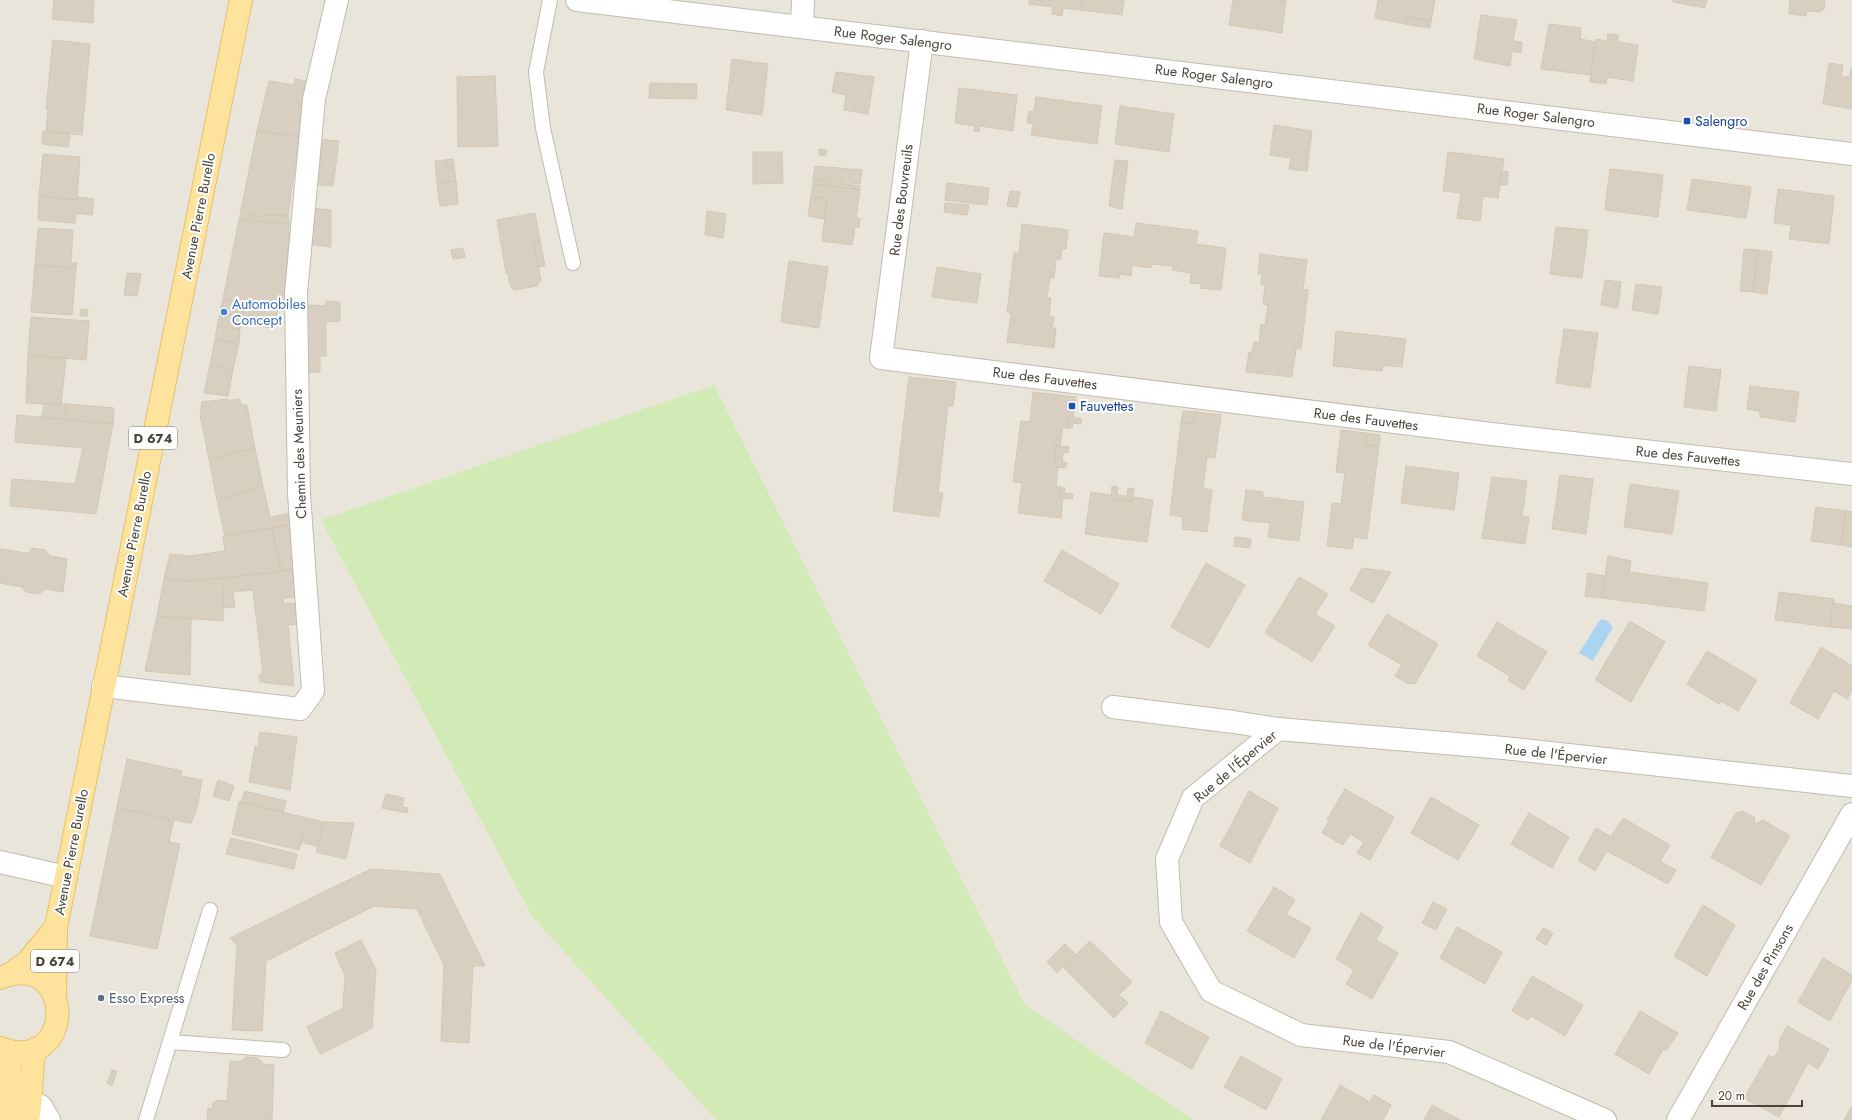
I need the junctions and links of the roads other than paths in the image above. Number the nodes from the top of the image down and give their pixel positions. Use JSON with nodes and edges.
{"nodes":[{"id":1,"x":241,"y":0,"type":"edge"},
{"id":2,"x":337,"y":0,"type":"edge"},
{"id":3,"x":550,"y":0,"type":"edge"},
{"id":4,"x":577,"y":0,"type":"edge"},
{"id":5,"x":803,"y":0,"type":"edge"},
{"id":6,"x":802,"y":27,"type":"junction"},
{"id":7,"x":922,"y":42,"type":"junction"},
{"id":8,"x":1852,"y":154,"type":"edge"},
{"id":9,"x":572,"y":264,"type":"dead end"},
{"id":10,"x":881,"y":358,"type":"joint"},
{"id":11,"x":1852,"y":474,"type":"edge"},
{"id":12,"x":103,"y":686,"type":"junction"},
{"id":13,"x":1113,"y":706,"type":"dead end"},
{"id":14,"x":1278,"y":729,"type":"junction"},
{"id":15,"x":1852,"y":786,"type":"edge"},
{"id":16,"x":1852,"y":814,"type":"edge"},
{"id":17,"x":0,"y":862,"type":"edge"},
{"id":18,"x":66,"y":877,"type":"junction"},
{"id":19,"x":210,"y":910,"type":"dead end"},
{"id":20,"x":56,"y":927,"type":"junction"},
{"id":21,"x":6,"y":976,"type":"edge"},
{"id":22,"x":55,"y":996,"type":"junction"},
{"id":23,"x":170,"y":1042,"type":"junction"},
{"id":24,"x":35,"y":1049,"type":"junction"},
{"id":25,"x":5,"y":1050,"type":"edge"},
{"id":26,"x":283,"y":1050,"type":"dead end"},
{"id":27,"x":10,"y":1095,"type":"junction"},
{"id":28,"x":30,"y":1112,"type":"edge"},
{"id":29,"x":7,"y":1120,"type":"edge"},
{"id":30,"x":49,"y":1120,"type":"edge"},
{"id":31,"x":146,"y":1120,"type":"edge"},
{"id":32,"x":1605,"y":1120,"type":"edge"},
{"id":33,"x":1678,"y":1120,"type":"edge"}],
"edges":[{"from":1,"to":12,"type":"main road","name":"Avenue Pierre Burello","number":"D 674"},
{"from":2,"to":12,"type":"street","name":"Chemin des Meuniers"},
{"from":3,"to":9,"type":"lane"},
{"from":4,"to":6,"type":"street","name":"Rue Roger Salengro"},
{"from":5,"to":6,"type":"street"},
{"from":6,"to":7,"type":"street","name":"Rue Roger Salengro"},
{"from":7,"to":8,"type":"street","name":"Rue Roger Salengro"},
{"from":7,"to":10,"type":"street","name":"Rue des Bouvreuils"},
{"from":10,"to":11,"type":"street","name":"Rue des Fauvettes"},
{"from":12,"to":18,"type":"main road","name":"Avenue Pierre Burello","number":"D 674"},
{"from":13,"to":14,"type":"street"},
{"from":14,"to":15,"type":"street","name":"Rue de l'Épervier"},
{"from":14,"to":32,"type":"street","name":"Rue de l'Épervier"},
{"from":16,"to":33,"type":"street","name":"Rue des Pinsons"},
{"from":17,"to":18,"type":"street"},
{"from":18,"to":20,"type":"main road","name":"Avenue Pierre Burello","number":"D 674"},
{"from":19,"to":23,"type":"lane"},
{"from":20,"to":21,"type":"main road","name":"Avenue Pierre Burello","number":"D 674"},
{"from":20,"to":22,"type":"main road","name":"Avenue Pierre Burello","number":"D 674"},
{"from":21,"to":22,"type":"main road"},
{"from":22,"to":24,"type":"main road","name":"Avenue Pierre Burello"},
{"from":23,"to":26,"type":"lane"},
{"from":23,"to":31,"type":"lane"},
{"from":24,"to":25,"type":"main road"},
{"from":24,"to":28,"type":"main road"},
{"from":25,"to":27,"type":"main road"},
{"from":27,"to":28,"type":"street"},
{"from":27,"to":29,"type":"main road"},
{"from":28,"to":30,"type":"street"}]}
